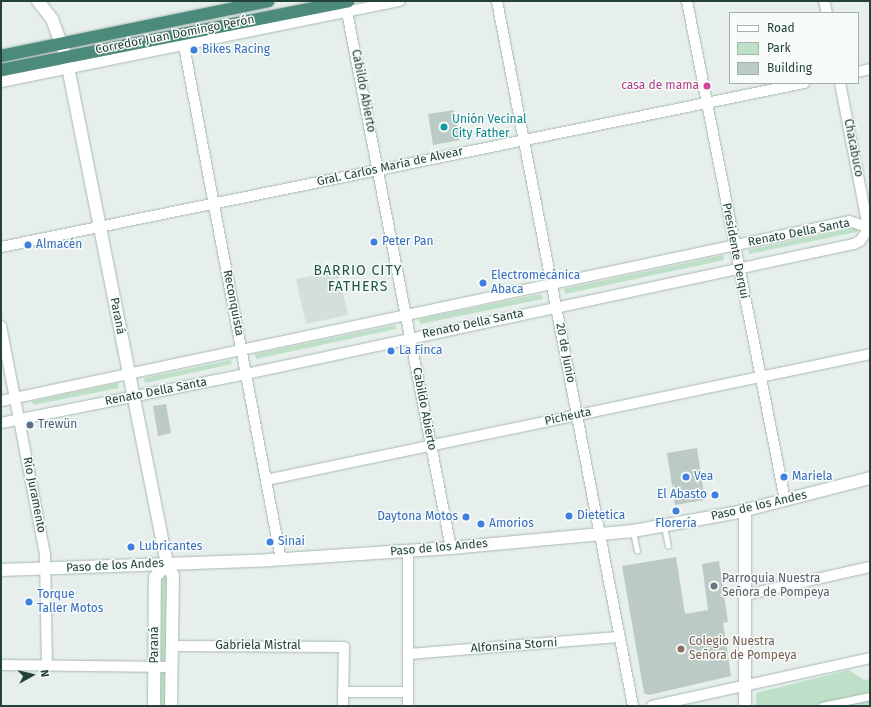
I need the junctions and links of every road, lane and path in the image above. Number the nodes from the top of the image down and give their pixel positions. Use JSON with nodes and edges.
{"nodes":[{"id":1,"x":38,"y":1,"type":"edge"},
{"id":2,"x":268,"y":1,"type":"edge"},
{"id":3,"x":400,"y":1,"type":"edge"},
{"id":4,"x":497,"y":1,"type":"edge"},
{"id":5,"x":687,"y":1,"type":"edge"},
{"id":6,"x":824,"y":1,"type":"edge"},
{"id":7,"x":348,"y":6,"type":"edge"},
{"id":8,"x":826,"y":12,"type":"edge"},
{"id":9,"x":62,"y":43,"type":"junction"},
{"id":10,"x":184,"y":46,"type":"junction"},
{"id":11,"x":1,"y":56,"type":"edge"},
{"id":12,"x":67,"y":62,"type":"junction"},
{"id":13,"x":870,"y":69,"type":"edge"},
{"id":14,"x":1,"y":70,"type":"edge"},
{"id":15,"x":859,"y":72,"type":"edge"},
{"id":16,"x":1,"y":82,"type":"edge"},
{"id":17,"x":799,"y":84,"type":"edge"},
{"id":18,"x":840,"y":84,"type":"edge"},
{"id":19,"x":706,"y":103,"type":"junction"},
{"id":20,"x":524,"y":140,"type":"junction"},
{"id":21,"x":378,"y":169,"type":"junction"},
{"id":22,"x":214,"y":204,"type":"junction"},
{"id":23,"x":99,"y":226,"type":"junction"},
{"id":24,"x":869,"y":231,"type":"edge"},
{"id":25,"x":734,"y":246,"type":"junction"},
{"id":26,"x":1,"y":247,"type":"edge"},
{"id":27,"x":739,"y":268,"type":"junction"},
{"id":28,"x":552,"y":284,"type":"junction"},
{"id":29,"x":556,"y":307,"type":"junction"},
{"id":30,"x":406,"y":315,"type":"junction"},
{"id":31,"x":1,"y":326,"type":"edge"},
{"id":32,"x":410,"y":338,"type":"junction"},
{"id":33,"x":242,"y":350,"type":"junction"},
{"id":34,"x":870,"y":354,"type":"edge"},
{"id":35,"x":246,"y":374,"type":"junction"},
{"id":36,"x":129,"y":375,"type":"junction"},
{"id":37,"x":760,"y":377,"type":"junction"},
{"id":38,"x":133,"y":396,"type":"junction"},
{"id":39,"x":15,"y":398,"type":"junction"},
{"id":40,"x":1,"y":401,"type":"edge"},
{"id":41,"x":577,"y":416,"type":"junction"},
{"id":42,"x":20,"y":419,"type":"junction"},
{"id":43,"x":1,"y":423,"type":"edge"},
{"id":44,"x":431,"y":447,"type":"junction"},
{"id":45,"x":870,"y":479,"type":"edge"},
{"id":46,"x":266,"y":480,"type":"junction"},
{"id":47,"x":785,"y":500,"type":"junction"},
{"id":48,"x":745,"y":510,"type":"junction"},
{"id":49,"x":664,"y":526,"type":"junction"},
{"id":50,"x":633,"y":531,"type":"junction"},
{"id":51,"x":600,"y":534,"type":"junction"},
{"id":52,"x":668,"y":546,"type":"dead end"},
{"id":53,"x":451,"y":548,"type":"junction"},
{"id":54,"x":408,"y":551,"type":"junction"},
{"id":55,"x":637,"y":552,"type":"dead end"},
{"id":56,"x":282,"y":560,"type":"junction"},
{"id":57,"x":167,"y":564,"type":"junction"},
{"id":58,"x":870,"y":566,"type":"edge"},
{"id":59,"x":46,"y":569,"type":"junction"},
{"id":60,"x":1,"y":570,"type":"edge"},
{"id":61,"x":745,"y":595,"type":"junction"},
{"id":62,"x":619,"y":637,"type":"junction"},
{"id":63,"x":172,"y":646,"type":"junction"},
{"id":64,"x":408,"y":654,"type":"junction"},
{"id":65,"x":870,"y":658,"type":"edge"},
{"id":66,"x":1,"y":665,"type":"edge"},
{"id":67,"x":47,"y":665,"type":"junction"},
{"id":68,"x":154,"y":667,"type":"junction"},
{"id":69,"x":171,"y":667,"type":"junction"},
{"id":70,"x":745,"y":685,"type":"junction"},
{"id":71,"x":343,"y":692,"type":"junction"},
{"id":72,"x":408,"y":692,"type":"junction"},
{"id":73,"x":870,"y":696,"type":"edge"},
{"id":74,"x":154,"y":706,"type":"edge"},
{"id":75,"x":171,"y":706,"type":"edge"},
{"id":76,"x":343,"y":706,"type":"edge"},
{"id":77,"x":408,"y":706,"type":"edge"},
{"id":78,"x":633,"y":706,"type":"edge"},
{"id":79,"x":652,"y":706,"type":"edge"},
{"id":80,"x":744,"y":706,"type":"edge"},
{"id":81,"x":822,"y":706,"type":"edge"}],
"edges":[{"from":1,"to":9,"type":"street"},
{"from":2,"to":9,"type":"highway","name":"Corredor Juan Domingo Perón"},
{"from":3,"to":7,"type":"street"},
{"from":4,"to":20,"type":"street","name":"20 de Junio"},
{"from":5,"to":19,"type":"street","name":"Presidente Derqui"},
{"from":6,"to":8,"type":"street"},
{"from":7,"to":10,"type":"street"},
{"from":7,"to":12,"type":"highway","name":"Corredor Juan Domingo Perón"},
{"from":7,"to":21,"type":"street","name":"Cabildo Abierto"},
{"from":9,"to":11,"type":"highway","name":"Corredor Juan Domingo Perón"},
{"from":9,"to":12,"type":"street"},
{"from":10,"to":12,"type":"street"},
{"from":10,"to":22,"type":"street","name":"Reconquista"},
{"from":12,"to":14,"type":"highway","name":"Corredor Juan Domingo Perón"},
{"from":12,"to":16,"type":"street"},
{"from":12,"to":23,"type":"street","name":"Paraná"},
{"from":13,"to":15,"type":"street"},
{"from":17,"to":19,"type":"street","name":"Gral. Carlos María de Alvear"},
{"from":18,"to":24,"type":"street","name":"Chacabuco"},
{"from":19,"to":20,"type":"street","name":"Gral. Carlos María de Alvear"},
{"from":19,"to":25,"type":"street","name":"Presidente Derqui"},
{"from":20,"to":21,"type":"street","name":"Gral. Carlos María de Alvear"},
{"from":20,"to":28,"type":"street","name":"20 de Junio"},
{"from":21,"to":22,"type":"street","name":"Gral. Carlos María de Alvear"},
{"from":21,"to":30,"type":"street","name":"Cabildo Abierto"},
{"from":22,"to":23,"type":"street","name":"Gral. Carlos María de Alvear"},
{"from":22,"to":33,"type":"street","name":"Reconquista"},
{"from":23,"to":26,"type":"street","name":"Gral. Carlos María de Alvear"},
{"from":23,"to":36,"type":"street","name":"Paraná"},
{"from":24,"to":25,"type":"street","name":"Renato Della Santa"},
{"from":24,"to":27,"type":"street","name":"Renato Della Santa"},
{"from":25,"to":27,"type":"street","name":"Presidente Derqui"},
{"from":25,"to":28,"type":"street","name":"Renato Della Santa"},
{"from":27,"to":29,"type":"street","name":"Renato Della Santa"},
{"from":27,"to":37,"type":"street","name":"Presidente Derqui"},
{"from":28,"to":29,"type":"street","name":"20 de Junio"},
{"from":28,"to":30,"type":"street","name":"Renato Della Santa"},
{"from":29,"to":32,"type":"street","name":"Renato Della Santa"},
{"from":29,"to":41,"type":"street","name":"20 de Junio"},
{"from":30,"to":32,"type":"street","name":"Cabildo Abierto"},
{"from":30,"to":33,"type":"street","name":"Renato Della Santa"},
{"from":31,"to":39,"type":"street","name":"Río Juramento"},
{"from":32,"to":35,"type":"street","name":"Renato Della Santa"},
{"from":32,"to":44,"type":"street","name":"Cabildo Abierto"},
{"from":33,"to":35,"type":"street","name":"Reconquista"},
{"from":33,"to":36,"type":"street","name":"Renato Della Santa"},
{"from":34,"to":37,"type":"street","name":"Picheuta"},
{"from":35,"to":38,"type":"street","name":"Renato Della Santa"},
{"from":35,"to":46,"type":"street","name":"Reconquista"},
{"from":36,"to":38,"type":"street","name":"Paraná"},
{"from":36,"to":39,"type":"street","name":"Renato Della Santa"},
{"from":37,"to":41,"type":"street","name":"Picheuta"},
{"from":37,"to":47,"type":"street","name":"Presidente Derqui"},
{"from":38,"to":42,"type":"street","name":"Renato Della Santa"},
{"from":38,"to":57,"type":"street","name":"Paraná"},
{"from":39,"to":40,"type":"street","name":"Renato Della Santa"},
{"from":39,"to":42,"type":"street","name":"Río Juramento"},
{"from":41,"to":44,"type":"street","name":"Picheuta"},
{"from":41,"to":51,"type":"street","name":"20 de Junio"},
{"from":42,"to":43,"type":"street","name":"Renato Della Santa"},
{"from":42,"to":59,"type":"street","name":"Río Juramento"},
{"from":44,"to":46,"type":"street","name":"Picheuta"},
{"from":44,"to":53,"type":"street","name":"Cabildo Abierto"},
{"from":45,"to":47,"type":"street","name":"Paso de los Andes"},
{"from":46,"to":56,"type":"street","name":"Reconquista"},
{"from":47,"to":48,"type":"street","name":"Paso de los Andes"},
{"from":48,"to":49,"type":"street","name":"Paso de los Andes"},
{"from":48,"to":61,"type":"street"},
{"from":49,"to":50,"type":"street","name":"Paso de los Andes"},
{"from":49,"to":52,"type":"lane"},
{"from":50,"to":51,"type":"street","name":"Paso de los Andes"},
{"from":50,"to":55,"type":"lane"},
{"from":51,"to":53,"type":"street","name":"Paso de los Andes"},
{"from":51,"to":62,"type":"street","name":"20 de Junio"},
{"from":53,"to":54,"type":"street","name":"Paso de los Andes"},
{"from":54,"to":56,"type":"street","name":"Paso de los Andes"},
{"from":54,"to":64,"type":"street"},
{"from":56,"to":57,"type":"street","name":"Paso de los Andes"},
{"from":57,"to":59,"type":"street","name":"Paso de los Andes"},
{"from":57,"to":63,"type":"street","name":"Paraná"},
{"from":57,"to":68,"type":"street","name":"Paraná"},
{"from":58,"to":61,"type":"street"},
{"from":59,"to":60,"type":"street","name":"Paso de los Andes"},
{"from":59,"to":67,"type":"street","name":"Río Juramento"},
{"from":61,"to":70,"type":"street"},
{"from":62,"to":64,"type":"street","name":"Alfonsina Storni"},
{"from":62,"to":78,"type":"street","name":"20 de Junio"},
{"from":63,"to":69,"type":"street","name":"Paraná"},
{"from":63,"to":71,"type":"street","name":"Gabriela Mistral"},
{"from":64,"to":72,"type":"street"},
{"from":65,"to":70,"type":"street"},
{"from":66,"to":67,"type":"street"},
{"from":67,"to":68,"type":"street"},
{"from":68,"to":69,"type":"street"},
{"from":68,"to":74,"type":"street","name":"Paraná"},
{"from":69,"to":75,"type":"street","name":"Paraná"},
{"from":70,"to":79,"type":"street"},
{"from":70,"to":80,"type":"street"},
{"from":71,"to":72,"type":"street"},
{"from":71,"to":76,"type":"street"},
{"from":72,"to":77,"type":"street"},
{"from":73,"to":81,"type":"street"}]}
